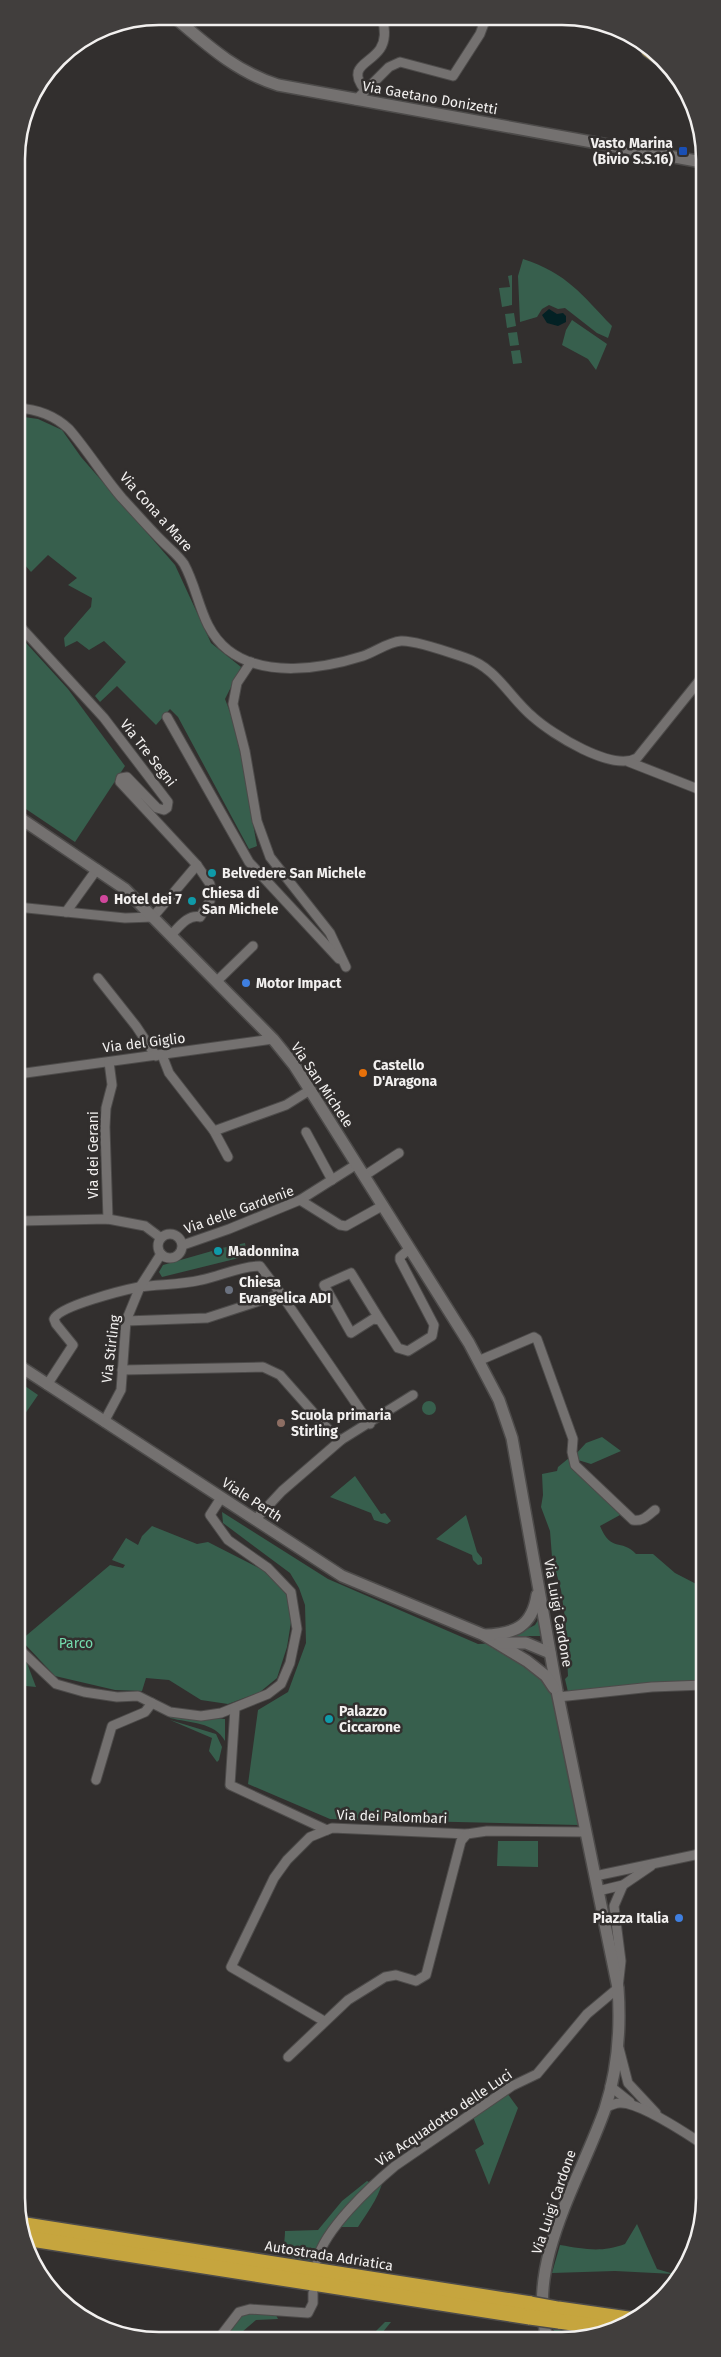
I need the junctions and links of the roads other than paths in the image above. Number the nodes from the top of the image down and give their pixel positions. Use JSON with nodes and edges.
{"nodes":[{"id":1,"x":184,"y":25,"type":"edge"},
{"id":2,"x":383,"y":25,"type":"edge"},
{"id":3,"x":483,"y":25,"type":"edge"},
{"id":4,"x":365,"y":90,"type":"junction"},
{"id":5,"x":356,"y":100,"type":"junction"},
{"id":6,"x":696,"y":161,"type":"edge"},
{"id":7,"x":25,"y":409,"type":"edge"},
{"id":8,"x":25,"y":631,"type":"edge"},
{"id":9,"x":251,"y":662,"type":"junction"},
{"id":10,"x":696,"y":685,"type":"edge"},
{"id":11,"x":167,"y":717,"type":"dead end"},
{"id":12,"x":629,"y":762,"type":"junction"},
{"id":13,"x":696,"y":788,"type":"edge"},
{"id":14,"x":25,"y":821,"type":"edge"},
{"id":15,"x":197,"y":865,"type":"junction"},
{"id":16,"x":97,"y":869,"type":"junction"},
{"id":17,"x":25,"y":908,"type":"edge"},
{"id":18,"x":66,"y":912,"type":"junction"},
{"id":19,"x":153,"y":917,"type":"junction"},
{"id":20,"x":171,"y":935,"type":"junction"},
{"id":21,"x":252,"y":946,"type":"dead end"},
{"id":22,"x":98,"y":978,"type":"dead end"},
{"id":23,"x":217,"y":981,"type":"junction"},
{"id":24,"x":273,"y":1039,"type":"junction"},
{"id":25,"x":159,"y":1056,"type":"junction"},
{"id":26,"x":109,"y":1062,"type":"junction"},
{"id":27,"x":25,"y":1073,"type":"edge"},
{"id":28,"x":310,"y":1090,"type":"junction"},
{"id":29,"x":214,"y":1130,"type":"junction"},
{"id":30,"x":306,"y":1132,"type":"dead end"},
{"id":31,"x":399,"y":1153,"type":"dead end"},
{"id":32,"x":228,"y":1157,"type":"dead end"},
{"id":33,"x":357,"y":1164,"type":"junction"},
{"id":34,"x":364,"y":1176,"type":"junction"},
{"id":35,"x":332,"y":1180,"type":"junction"},
{"id":36,"x":300,"y":1200,"type":"junction"},
{"id":37,"x":382,"y":1206,"type":"junction"},
{"id":38,"x":108,"y":1219,"type":"junction"},
{"id":39,"x":25,"y":1221,"type":"edge"},
{"id":40,"x":161,"y":1238,"type":"junction"},
{"id":41,"x":183,"y":1245,"type":"junction"},
{"id":42,"x":409,"y":1249,"type":"junction"},
{"id":43,"x":161,"y":1254,"type":"junction"},
{"id":44,"x":140,"y":1287,"type":"junction"},
{"id":45,"x":281,"y":1294,"type":"junction"},
{"id":46,"x":380,"y":1320,"type":"junction"},
{"id":47,"x":126,"y":1321,"type":"junction"},
{"id":48,"x":478,"y":1361,"type":"junction"},
{"id":49,"x":25,"y":1370,"type":"edge"},
{"id":50,"x":122,"y":1370,"type":"junction"},
{"id":51,"x":47,"y":1384,"type":"junction"},
{"id":52,"x":413,"y":1395,"type":"dead end"},
{"id":53,"x":104,"y":1422,"type":"junction"},
{"id":54,"x":370,"y":1424,"type":"junction"},
{"id":55,"x":341,"y":1440,"type":"junction"},
{"id":56,"x":221,"y":1498,"type":"junction"},
{"id":57,"x":655,"y":1510,"type":"dead end"},
{"id":58,"x":255,"y":1520,"type":"junction"},
{"id":59,"x":538,"y":1587,"type":"junction"},
{"id":60,"x":484,"y":1635,"type":"junction"},
{"id":61,"x":498,"y":1643,"type":"junction"},
{"id":62,"x":550,"y":1653,"type":"junction"},
{"id":63,"x":25,"y":1655,"type":"edge"},
{"id":64,"x":520,"y":1656,"type":"junction"},
{"id":65,"x":696,"y":1685,"type":"edge"},
{"id":66,"x":557,"y":1694,"type":"junction"},
{"id":67,"x":152,"y":1703,"type":"junction"},
{"id":68,"x":236,"y":1708,"type":"junction"},
{"id":69,"x":96,"y":1780,"type":"dead end"},
{"id":70,"x":326,"y":1830,"type":"junction"},
{"id":71,"x":586,"y":1832,"type":"junction"},
{"id":72,"x":467,"y":1834,"type":"junction"},
{"id":73,"x":696,"y":1855,"type":"edge"},
{"id":74,"x":657,"y":1862,"type":"junction"},
{"id":75,"x":595,"y":1876,"type":"junction"},
{"id":76,"x":623,"y":1885,"type":"junction"},
{"id":77,"x":598,"y":1891,"type":"junction"},
{"id":78,"x":618,"y":1988,"type":"junction"},
{"id":79,"x":324,"y":2021,"type":"junction"},
{"id":80,"x":619,"y":2048,"type":"junction"},
{"id":81,"x":288,"y":2058,"type":"dead end"},
{"id":82,"x":610,"y":2086,"type":"junction"},
{"id":83,"x":642,"y":2105,"type":"junction"},
{"id":84,"x":605,"y":2108,"type":"junction"},
{"id":85,"x":696,"y":2140,"type":"edge"},
{"id":86,"x":28,"y":2226,"type":"edge"},
{"id":87,"x":31,"y":2239,"type":"edge"},
{"id":88,"x":317,"y":2260,"type":"dead end"},
{"id":89,"x":312,"y":2293,"type":"dead end"},
{"id":90,"x":530,"y":2311,"type":"junction"},
{"id":91,"x":558,"y":2315,"type":"junction"},
{"id":92,"x":619,"y":2319,"type":"edge"},
{"id":93,"x":601,"y":2326,"type":"edge"},
{"id":94,"x":224,"y":2332,"type":"edge"},
{"id":95,"x":545,"y":2332,"type":"edge"}],
"edges":[{"from":1,"to":5,"type":"street","name":"Via Gaetano Donizetti"},
{"from":2,"to":4,"type":"street"},
{"from":3,"to":4,"type":"street"},
{"from":4,"to":5,"type":"street"},
{"from":5,"to":6,"type":"street","name":"Via Gaetano Donizetti"},
{"from":7,"to":9,"type":"street","name":"Via Cona a Mare"},
{"from":8,"to":15,"type":"street","name":"Via Tre Segni"},
{"from":9,"to":11,"type":"street"},
{"from":9,"to":12,"type":"street","name":"Via Cona a Mare"},
{"from":10,"to":12,"type":"street"},
{"from":12,"to":13,"type":"street","name":"Via Cona a Mare"},
{"from":14,"to":16,"type":"street","name":"Via San Michele"},
{"from":15,"to":19,"type":"street"},
{"from":15,"to":20,"type":"street"},
{"from":16,"to":18,"type":"street"},
{"from":16,"to":19,"type":"street","name":"Via San Michele"},
{"from":17,"to":18,"type":"street"},
{"from":18,"to":19,"type":"street"},
{"from":19,"to":20,"type":"street","name":"Via San Michele"},
{"from":20,"to":23,"type":"street","name":"Via San Michele"},
{"from":21,"to":23,"type":"street"},
{"from":22,"to":25,"type":"street"},
{"from":23,"to":24,"type":"street","name":"Via San Michele"},
{"from":24,"to":25,"type":"street","name":"Via del Giglio"},
{"from":24,"to":28,"type":"street","name":"Via San Michele"},
{"from":25,"to":26,"type":"street","name":"Via del Giglio"},
{"from":25,"to":29,"type":"street"},
{"from":26,"to":27,"type":"street","name":"Via del Giglio"},
{"from":26,"to":38,"type":"street","name":"Via dei Gerani"},
{"from":28,"to":29,"type":"street"},
{"from":28,"to":33,"type":"street","name":"Via San Michele"},
{"from":29,"to":32,"type":"street"},
{"from":30,"to":35,"type":"street"},
{"from":31,"to":34,"type":"street"},
{"from":33,"to":34,"type":"street","name":"Via San Michele"},
{"from":33,"to":35,"type":"street"},
{"from":34,"to":37,"type":"street","name":"Via San Michele"},
{"from":35,"to":36,"type":"street"},
{"from":36,"to":37,"type":"street","name":"Via delle Gardenie"},
{"from":36,"to":41,"type":"street","name":"Via delle Gardenie"},
{"from":37,"to":42,"type":"street","name":"Via San Michele"},
{"from":38,"to":39,"type":"street"},
{"from":38,"to":40,"type":"street"},
{"from":40,"to":41,"type":"street"},
{"from":40,"to":43,"type":"street"},
{"from":41,"to":43,"type":"street"},
{"from":42,"to":46,"type":"street"},
{"from":42,"to":48,"type":"street","name":"Via San Michele"},
{"from":43,"to":44,"type":"street","name":"Via Stirling"},
{"from":44,"to":45,"type":"street"},
{"from":44,"to":47,"type":"street","name":"Via Stirling"},
{"from":44,"to":51,"type":"street"},
{"from":45,"to":47,"type":"street"},
{"from":45,"to":54,"type":"street"},
{"from":46,"to":46,"type":"street"},
{"from":47,"to":50,"type":"street","name":"Via Stirling"},
{"from":48,"to":57,"type":"street"},
{"from":48,"to":59,"type":"street","name":"Via Luigi Cardone"},
{"from":49,"to":51,"type":"street","name":"Viale Perth"},
{"from":50,"to":53,"type":"street","name":"Via Stirling"},
{"from":50,"to":55,"type":"street"},
{"from":51,"to":53,"type":"street","name":"Viale Perth"},
{"from":52,"to":54,"type":"street"},
{"from":53,"to":56,"type":"street","name":"Viale Perth"},
{"from":54,"to":55,"type":"street"},
{"from":55,"to":58,"type":"street"},
{"from":56,"to":58,"type":"street","name":"Viale Perth"},
{"from":56,"to":68,"type":"street"},
{"from":58,"to":60,"type":"street","name":"Viale Perth"},
{"from":59,"to":60,"type":"street","name":"Viale Perth"},
{"from":59,"to":62,"type":"street","name":"Via Luigi Cardone"},
{"from":60,"to":61,"type":"street","name":"Viale Perth"},
{"from":61,"to":62,"type":"street","name":"Viale Perth"},
{"from":61,"to":64,"type":"street","name":"Viale Perth"},
{"from":62,"to":64,"type":"street"},
{"from":62,"to":66,"type":"street","name":"Via Luigi Cardone"},
{"from":63,"to":67,"type":"street"},
{"from":64,"to":66,"type":"street","name":"Viale Perth"},
{"from":65,"to":66,"type":"street"},
{"from":66,"to":71,"type":"street","name":"Via Luigi Cardone"},
{"from":67,"to":68,"type":"street"},
{"from":67,"to":69,"type":"street"},
{"from":68,"to":70,"type":"street"},
{"from":70,"to":72,"type":"street","name":"Via dei Palombari"},
{"from":70,"to":79,"type":"street","name":"Via dei Palombari"},
{"from":71,"to":72,"type":"street","name":"Via dei Palombari"},
{"from":71,"to":75,"type":"street","name":"Via Luigi Cardone"},
{"from":72,"to":79,"type":"street","name":"Via dei Palombari"},
{"from":73,"to":74,"type":"street"},
{"from":74,"to":75,"type":"street"},
{"from":74,"to":76,"type":"street"},
{"from":75,"to":77,"type":"street","name":"Via Luigi Cardone"},
{"from":76,"to":77,"type":"street"},
{"from":76,"to":78,"type":"street","name":"Via Luigi Cardone"},
{"from":77,"to":78,"type":"street","name":"Via Luigi Cardone"},
{"from":78,"to":80,"type":"street","name":"Via Luigi Cardone"},
{"from":78,"to":88,"type":"street","name":"Via Acquadotto delle Luci"},
{"from":79,"to":81,"type":"street","name":"Via dei Palombari"},
{"from":80,"to":82,"type":"street","name":"Via Luigi Cardone"},
{"from":80,"to":83,"type":"street","name":"Via Luigi Cardone"},
{"from":82,"to":83,"type":"street","name":"Via Luigi Cardone"},
{"from":82,"to":84,"type":"street","name":"Via Luigi Cardone"},
{"from":83,"to":84,"type":"street","name":"Via Luigi Cardone"},
{"from":83,"to":85,"type":"street","name":"Via Luigi Cardone"},
{"from":84,"to":95,"type":"street","name":"Via Luigi Cardone"},
{"from":86,"to":90,"type":"highway","name":"Autostrada Adriatica"},
{"from":87,"to":90,"type":"highway","name":"Autostrada Adriatica"},
{"from":89,"to":94,"type":"street"},
{"from":90,"to":91,"type":"highway","name":"Autostrada Adriatica","bridge":true},
{"from":91,"to":92,"type":"highway","name":"Autostrada Adriatica"},
{"from":91,"to":93,"type":"highway","name":"Autostrada Adriatica"}]}
